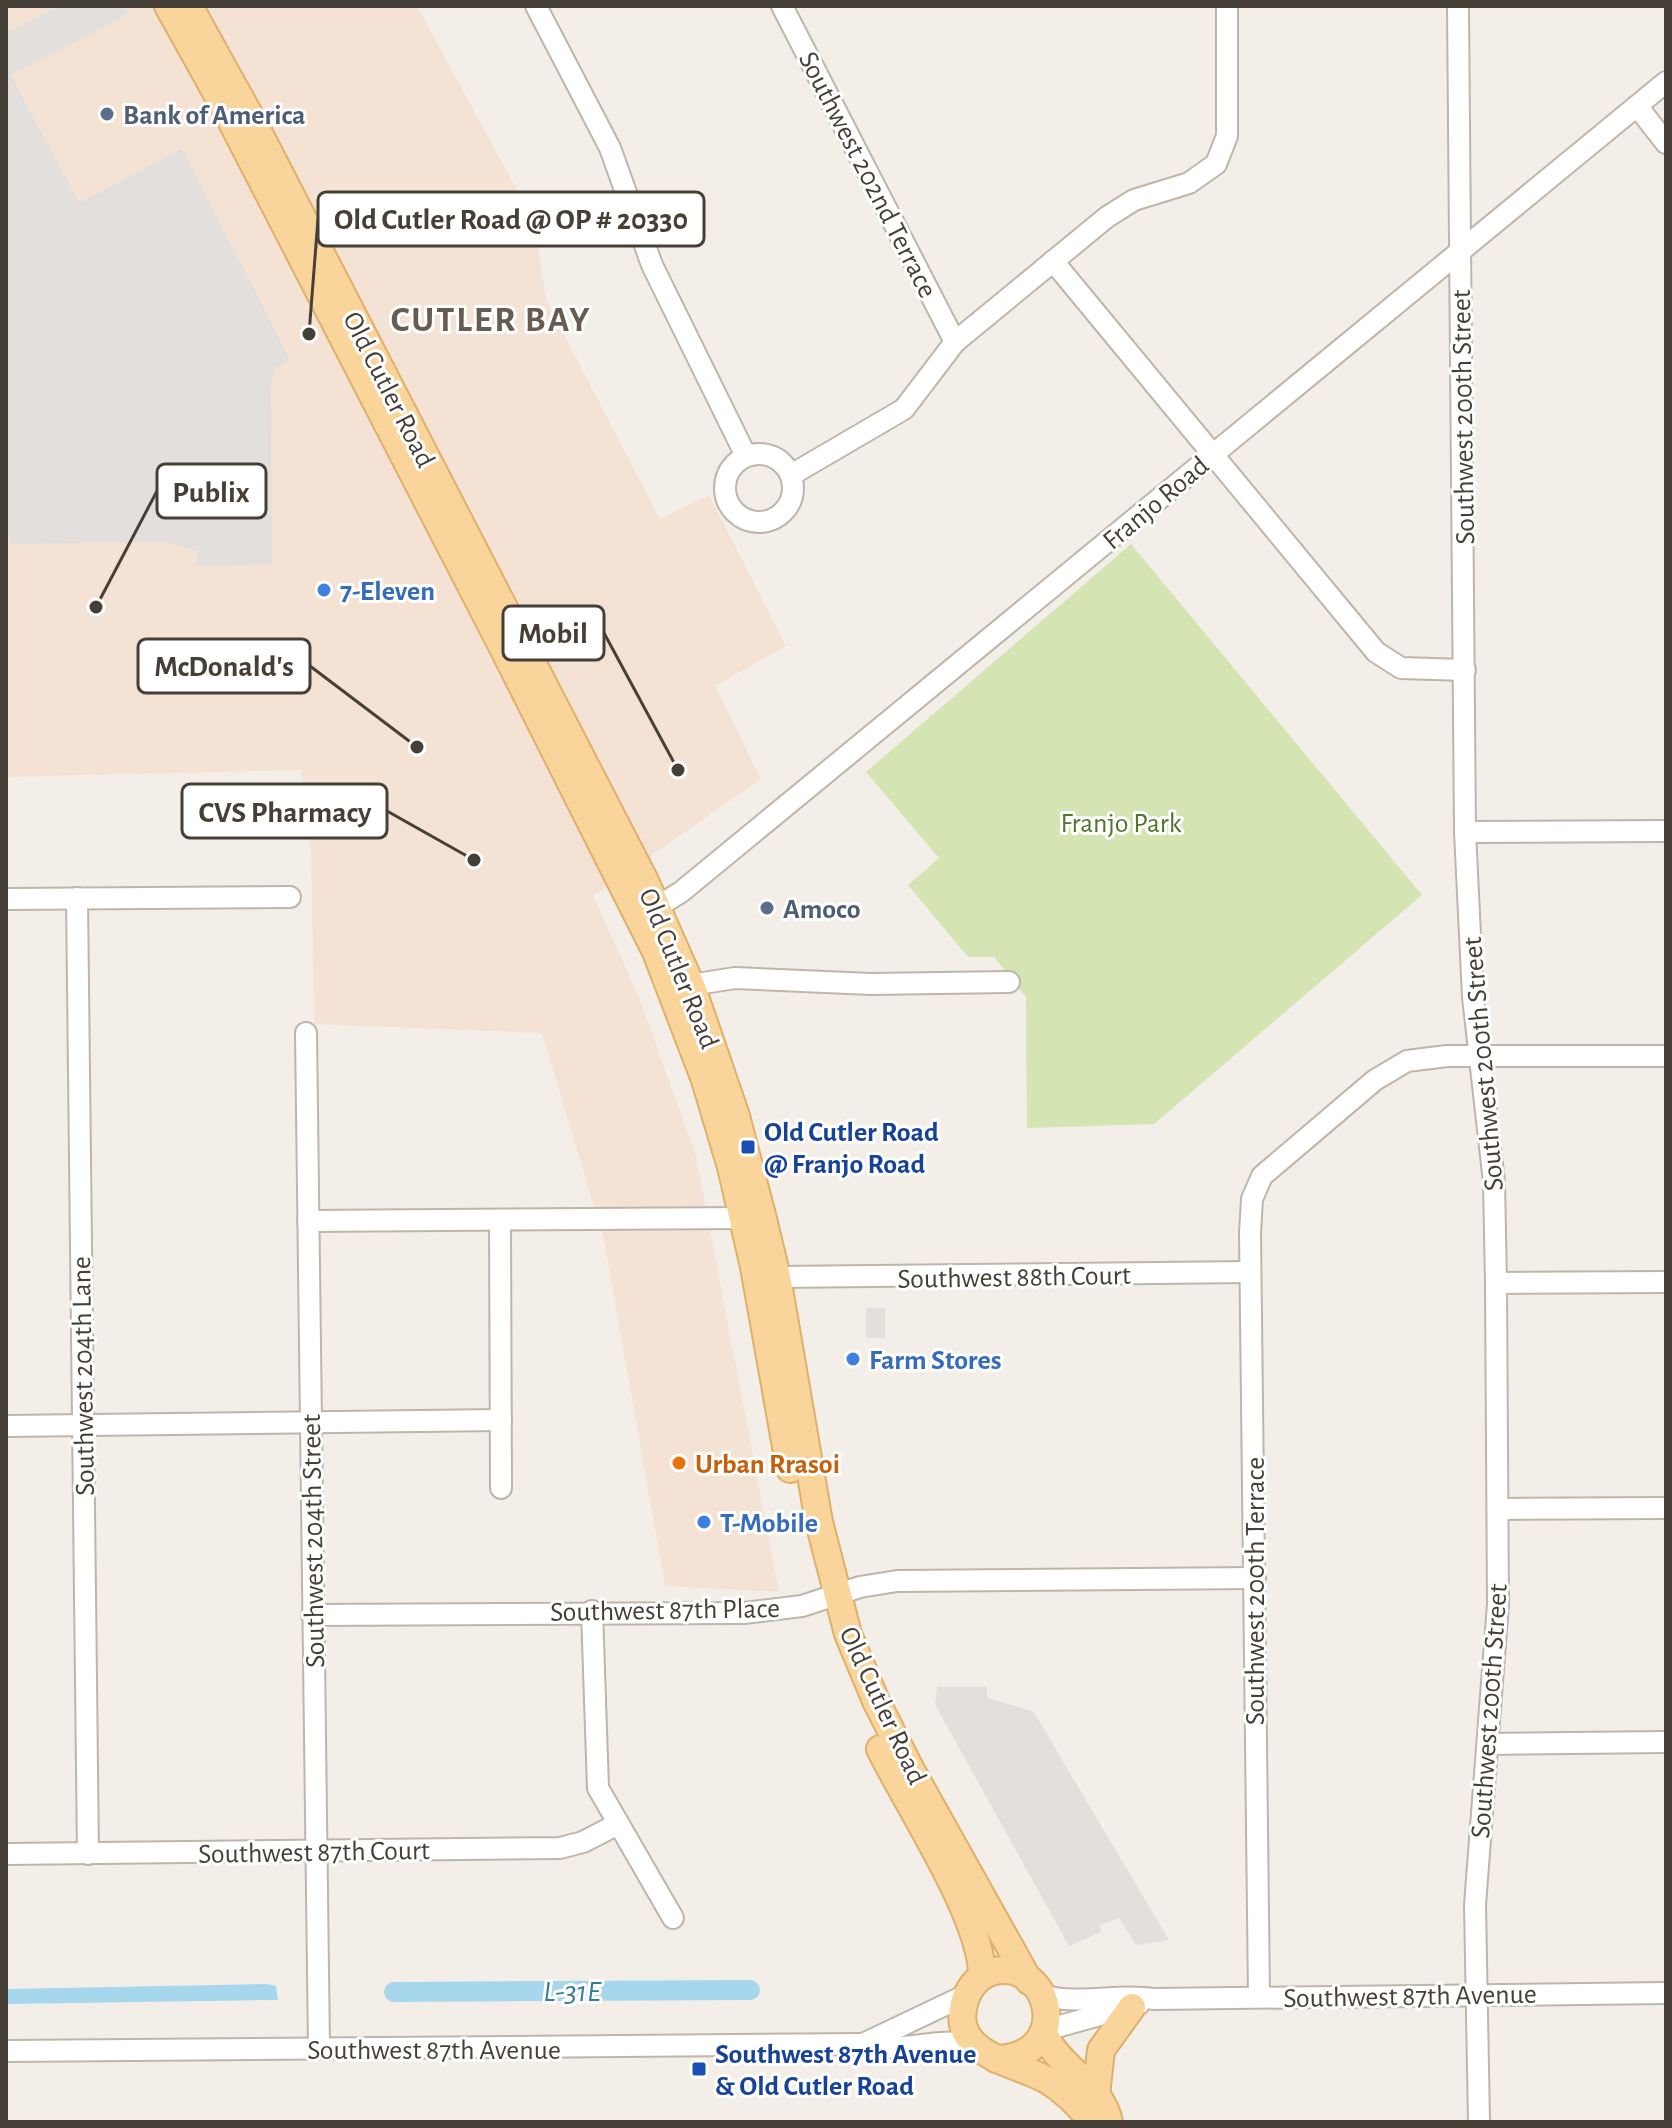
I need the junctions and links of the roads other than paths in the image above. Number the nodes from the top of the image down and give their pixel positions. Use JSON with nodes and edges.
{"nodes":[{"id":1,"x":168,"y":6,"type":"edge"},
{"id":2,"x":189,"y":6,"type":"edge"},
{"id":3,"x":536,"y":6,"type":"edge"},
{"id":4,"x":782,"y":6,"type":"edge"},
{"id":5,"x":1227,"y":6,"type":"edge"},
{"id":6,"x":1458,"y":6,"type":"edge"},
{"id":7,"x":1666,"y":82,"type":"edge"},
{"id":8,"x":1637,"y":106,"type":"junction"},
{"id":9,"x":238,"y":137,"type":"junction"},
{"id":10,"x":1666,"y":143,"type":"edge"},
{"id":11,"x":271,"y":156,"type":"junction"},
{"id":12,"x":1461,"y":252,"type":"junction"},
{"id":13,"x":1053,"y":261,"type":"junction"},
{"id":14,"x":955,"y":342,"type":"junction"},
{"id":15,"x":357,"y":345,"type":"junction"},
{"id":16,"x":1214,"y":454,"type":"junction"},
{"id":17,"x":746,"y":456,"type":"junction"},
{"id":18,"x":791,"y":475,"type":"junction"},
{"id":19,"x":1465,"y":670,"type":"junction"},
{"id":20,"x":1666,"y":831,"type":"edge"},
{"id":21,"x":1465,"y":832,"type":"junction"},
{"id":22,"x":290,"y":897,"type":"dead end"},
{"id":23,"x":77,"y":898,"type":"junction"},
{"id":24,"x":6,"y":899,"type":"edge"},
{"id":25,"x":650,"y":912,"type":"junction"},
{"id":26,"x":1009,"y":982,"type":"dead end"},
{"id":27,"x":691,"y":985,"type":"junction"},
{"id":28,"x":306,"y":1033,"type":"dead end"},
{"id":29,"x":1666,"y":1056,"type":"edge"},
{"id":30,"x":1480,"y":1057,"type":"junction"},
{"id":31,"x":742,"y":1176,"type":"junction"},
{"id":32,"x":744,"y":1218,"type":"junction"},
{"id":33,"x":308,"y":1221,"type":"junction"},
{"id":34,"x":500,"y":1222,"type":"junction"},
{"id":35,"x":1250,"y":1272,"type":"junction"},
{"id":36,"x":777,"y":1277,"type":"junction"},
{"id":37,"x":1666,"y":1282,"type":"edge"},
{"id":38,"x":1496,"y":1283,"type":"junction"},
{"id":39,"x":790,"y":1412,"type":"junction"},
{"id":40,"x":501,"y":1420,"type":"junction"},
{"id":41,"x":311,"y":1422,"type":"junction"},
{"id":42,"x":83,"y":1425,"type":"junction"},
{"id":43,"x":6,"y":1426,"type":"edge"},
{"id":44,"x":501,"y":1488,"type":"dead end"},
{"id":45,"x":1666,"y":1508,"type":"edge"},
{"id":46,"x":1498,"y":1509,"type":"junction"},
{"id":47,"x":1255,"y":1578,"type":"junction"},
{"id":48,"x":830,"y":1597,"type":"junction"},
{"id":49,"x":592,"y":1611,"type":"junction"},
{"id":50,"x":312,"y":1615,"type":"junction"},
{"id":51,"x":1666,"y":1742,"type":"edge"},
{"id":52,"x":1488,"y":1744,"type":"junction"},
{"id":53,"x":616,"y":1825,"type":"junction"},
{"id":54,"x":316,"y":1850,"type":"junction"},
{"id":55,"x":6,"y":1854,"type":"edge"},
{"id":56,"x":88,"y":1854,"type":"junction"},
{"id":57,"x":947,"y":1874,"type":"junction"},
{"id":58,"x":976,"y":1886,"type":"junction"},
{"id":59,"x":673,"y":1918,"type":"dead end"},
{"id":60,"x":975,"y":1985,"type":"junction"},
{"id":61,"x":1035,"y":1988,"type":"junction"},
{"id":62,"x":1478,"y":1993,"type":"junction"},
{"id":63,"x":1666,"y":1993,"type":"edge"},
{"id":64,"x":1259,"y":1997,"type":"junction"},
{"id":65,"x":1143,"y":2003,"type":"junction"},
{"id":66,"x":1045,"y":2032,"type":"junction"},
{"id":67,"x":863,"y":2044,"type":"junction"},
{"id":68,"x":973,"y":2044,"type":"junction"},
{"id":69,"x":319,"y":2048,"type":"junction"},
{"id":70,"x":6,"y":2051,"type":"edge"},
{"id":71,"x":996,"y":2059,"type":"junction"},
{"id":72,"x":1096,"y":2095,"type":"junction"},
{"id":73,"x":1092,"y":2122,"type":"edge"},
{"id":74,"x":1109,"y":2122,"type":"edge"},
{"id":75,"x":1479,"y":2122,"type":"edge"}],
"edges":[{"from":1,"to":9,"type":"main road","name":"Old Cutler Road"},
{"from":2,"to":11,"type":"main road","name":"Old Cutler Road"},
{"from":3,"to":17,"type":"street"},
{"from":4,"to":14,"type":"street","name":"Southwest 202nd Terrace"},
{"from":5,"to":13,"type":"street"},
{"from":6,"to":12,"type":"street","name":"Southwest 200th Street"},
{"from":7,"to":8,"type":"street","name":"Franjo Road"},
{"from":8,"to":10,"type":"street"},
{"from":8,"to":12,"type":"street","name":"Franjo Road"},
{"from":9,"to":11,"type":"main road"},
{"from":9,"to":15,"type":"main road","name":"Old Cutler Road"},
{"from":11,"to":15,"type":"main road","name":"Old Cutler Road"},
{"from":12,"to":16,"type":"street","name":"Franjo Road"},
{"from":12,"to":19,"type":"street","name":"Southwest 200th Street"},
{"from":13,"to":14,"type":"street"},
{"from":13,"to":16,"type":"street"},
{"from":14,"to":18,"type":"street"},
{"from":15,"to":25,"type":"main road","name":"Old Cutler Road"},
{"from":16,"to":19,"type":"street"},
{"from":16,"to":25,"type":"street","name":"Franjo Road"},
{"from":17,"to":18,"type":"street"},
{"from":17,"to":18,"type":"street"},
{"from":19,"to":21,"type":"street","name":"Southwest 200th Street"},
{"from":20,"to":21,"type":"street"},
{"from":21,"to":30,"type":"street","name":"Southwest 200th Street"},
{"from":22,"to":23,"type":"street"},
{"from":23,"to":24,"type":"street"},
{"from":23,"to":42,"type":"street","name":"Southwest 204th Lane"},
{"from":25,"to":27,"type":"main road","name":"Old Cutler Road"},
{"from":25,"to":31,"type":"main road","name":"Old Cutler Road"},
{"from":26,"to":27,"type":"street"},
{"from":27,"to":31,"type":"main road","name":"Old Cutler Road"},
{"from":28,"to":33,"type":"street","name":"Southwest 204th Street"},
{"from":29,"to":30,"type":"street"},
{"from":30,"to":35,"type":"street","name":"Southwest 200th Terrace"},
{"from":30,"to":38,"type":"street","name":"Southwest 200th Street"},
{"from":31,"to":32,"type":"main road","name":"Old Cutler Road"},
{"from":31,"to":36,"type":"main road","name":"Old Cutler Road"},
{"from":32,"to":34,"type":"street"},
{"from":32,"to":39,"type":"main road","name":"Old Cutler Road"},
{"from":33,"to":34,"type":"street"},
{"from":33,"to":41,"type":"street","name":"Southwest 204th Street"},
{"from":34,"to":40,"type":"street"},
{"from":35,"to":36,"type":"street","name":"Southwest 88th Court"},
{"from":35,"to":47,"type":"street","name":"Southwest 200th Terrace"},
{"from":36,"to":39,"type":"main road","name":"Old Cutler Road"},
{"from":37,"to":38,"type":"street"},
{"from":38,"to":46,"type":"street","name":"Southwest 200th Street"},
{"from":39,"to":48,"type":"main road","name":"Old Cutler Road"},
{"from":40,"to":41,"type":"street"},
{"from":40,"to":44,"type":"street"},
{"from":41,"to":42,"type":"street"},
{"from":41,"to":50,"type":"street","name":"Southwest 204th Street"},
{"from":42,"to":43,"type":"street"},
{"from":42,"to":56,"type":"street","name":"Southwest 204th Lane"},
{"from":45,"to":46,"type":"street"},
{"from":46,"to":52,"type":"street","name":"Southwest 200th Street"},
{"from":47,"to":48,"type":"street","name":"Southwest 87th Place"},
{"from":47,"to":64,"type":"street","name":"Southwest 200th Terrace"},
{"from":48,"to":49,"type":"street","name":"Southwest 87th Place"},
{"from":48,"to":57,"type":"main road","name":"Old Cutler Road"},
{"from":48,"to":58,"type":"main road","name":"Old Cutler Road"},
{"from":49,"to":50,"type":"street","name":"Southwest 87th Place"},
{"from":49,"to":53,"type":"street"},
{"from":50,"to":54,"type":"street","name":"Southwest 204th Street"},
{"from":51,"to":52,"type":"street"},
{"from":52,"to":62,"type":"street","name":"Southwest 200th Street"},
{"from":53,"to":54,"type":"street","name":"Southwest 87th Court"},
{"from":53,"to":59,"type":"street"},
{"from":54,"to":56,"type":"street","name":"Southwest 87th Court"},
{"from":54,"to":69,"type":"street","name":"Southwest 204th Street"},
{"from":55,"to":56,"type":"street","name":"Southwest 87th Court"},
{"from":57,"to":58,"type":"main road"},
{"from":57,"to":60,"type":"main road","name":"Old Cutler Road"},
{"from":58,"to":61,"type":"main road","name":"Old Cutler Road"},
{"from":60,"to":61,"type":"main road"},
{"from":60,"to":67,"type":"street","name":"Southwest 87th Avenue"},
{"from":60,"to":68,"type":"main road"},
{"from":61,"to":65,"type":"street","name":"Southwest 87th Avenue"},
{"from":61,"to":66,"type":"main road"},
{"from":62,"to":63,"type":"street","name":"Southwest 87th Avenue"},
{"from":62,"to":64,"type":"street","name":"Southwest 87th Avenue"},
{"from":62,"to":75,"type":"street","name":"Southwest 200th Street"},
{"from":64,"to":65,"type":"street","name":"Southwest 87th Avenue"},
{"from":65,"to":66,"type":"street","name":"Southwest 87th Avenue"},
{"from":65,"to":72,"type":"main road"},
{"from":66,"to":71,"type":"main road"},
{"from":66,"to":72,"type":"main road"},
{"from":67,"to":68,"type":"street","name":"Southwest 87th Avenue"},
{"from":67,"to":69,"type":"street","name":"Southwest 87th Avenue"},
{"from":68,"to":71,"type":"main road"},
{"from":69,"to":70,"type":"street","name":"Southwest 87th Avenue"},
{"from":71,"to":73,"type":"main road"},
{"from":72,"to":74,"type":"main road"}]}
